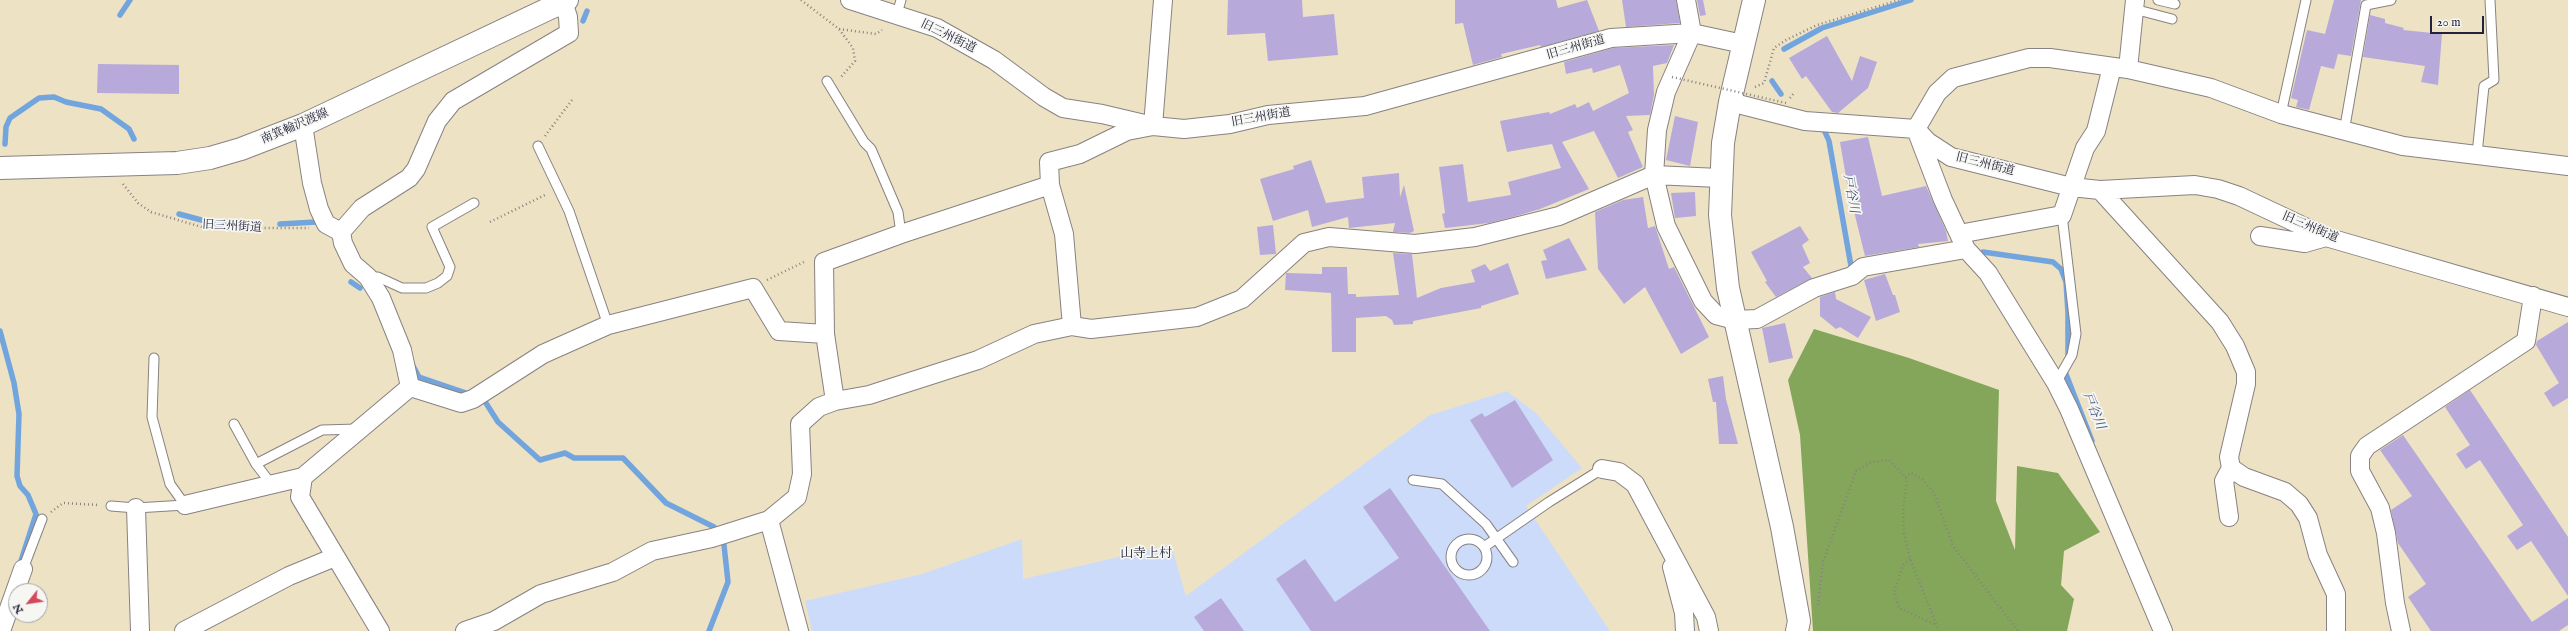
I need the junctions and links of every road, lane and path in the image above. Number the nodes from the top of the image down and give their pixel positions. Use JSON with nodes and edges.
{"nodes":[{"id":1,"x":801,"y":0,"type":"edge"},
{"id":2,"x":850,"y":0,"type":"edge"},
{"id":3,"x":1163,"y":0,"type":"edge"},
{"id":4,"x":1686,"y":0,"type":"edge"},
{"id":5,"x":1754,"y":0,"type":"edge"},
{"id":6,"x":1899,"y":0,"type":"edge"},
{"id":7,"x":2158,"y":0,"type":"edge"},
{"id":8,"x":2306,"y":0,"type":"edge"},
{"id":9,"x":2391,"y":0,"type":"edge"},
{"id":10,"x":2490,"y":0,"type":"edge"},
{"id":11,"x":565,"y":1,"type":"edge"},
{"id":12,"x":2134,"y":4,"type":"edge"},
{"id":13,"x":2175,"y":4,"type":"dead end"},
{"id":14,"x":899,"y":7,"type":"edge"},
{"id":15,"x":2172,"y":19,"type":"dead end"},
{"id":16,"x":839,"y":29,"type":"junction"},
{"id":17,"x":1692,"y":32,"type":"junction"},
{"id":18,"x":876,"y":34,"type":"dead end"},
{"id":19,"x":1743,"y":44,"type":"junction"},
{"id":20,"x":2120,"y":68,"type":"junction"},
{"id":21,"x":1672,"y":77,"type":"junction"},
{"id":22,"x":827,"y":81,"type":"joint"},
{"id":23,"x":1755,"y":87,"type":"dead end"},
{"id":24,"x":572,"y":100,"type":"dead end"},
{"id":25,"x":1730,"y":102,"type":"junction"},
{"id":26,"x":1786,"y":103,"type":"dead end"},
{"id":27,"x":2281,"y":114,"type":"junction"},
{"id":28,"x":303,"y":125,"type":"junction"},
{"id":29,"x":1153,"y":126,"type":"junction"},
{"id":30,"x":1916,"y":129,"type":"junction"},
{"id":31,"x":2344,"y":132,"type":"junction"},
{"id":32,"x":538,"y":146,"type":"joint"},
{"id":33,"x":2477,"y":154,"type":"junction"},
{"id":34,"x":120,"y":166,"type":"junction"},
{"id":35,"x":2568,"y":166,"type":"edge"},
{"id":36,"x":0,"y":168,"type":"edge"},
{"id":37,"x":1654,"y":175,"type":"junction"},
{"id":38,"x":1719,"y":178,"type":"junction"},
{"id":39,"x":1050,"y":185,"type":"junction"},
{"id":40,"x":2071,"y":187,"type":"junction"},
{"id":41,"x":560,"y":188,"type":"junction"},
{"id":42,"x":2100,"y":190,"type":"junction"},
{"id":43,"x":474,"y":203,"type":"dead end"},
{"id":44,"x":2062,"y":215,"type":"junction"},
{"id":45,"x":490,"y":222,"type":"dead end"},
{"id":46,"x":334,"y":228,"type":"junction"},
{"id":47,"x":901,"y":234,"type":"junction"},
{"id":48,"x":2260,"y":236,"type":"dead end"},
{"id":49,"x":2326,"y":237,"type":"junction"},
{"id":50,"x":1962,"y":241,"type":"junction"},
{"id":51,"x":816,"y":261,"type":"junction"},
{"id":52,"x":368,"y":277,"type":"junction"},
{"id":53,"x":753,"y":288,"type":"junction"},
{"id":54,"x":2533,"y":296,"type":"junction"},
{"id":55,"x":2568,"y":307,"type":"edge"},
{"id":56,"x":1735,"y":320,"type":"junction"},
{"id":57,"x":608,"y":325,"type":"junction"},
{"id":58,"x":1072,"y":326,"type":"junction"},
{"id":59,"x":825,"y":334,"type":"junction"},
{"id":60,"x":154,"y":358,"type":"dead end"},
{"id":61,"x":2058,"y":379,"type":"junction"},
{"id":62,"x":410,"y":387,"type":"junction"},
{"id":63,"x":834,"y":401,"type":"junction"},
{"id":64,"x":234,"y":424,"type":"dead end"},
{"id":65,"x":362,"y":429,"type":"junction"},
{"id":66,"x":256,"y":464,"type":"junction"},
{"id":67,"x":2231,"y":468,"type":"junction"},
{"id":68,"x":1602,"y":469,"type":"joint"},
{"id":69,"x":304,"y":477,"type":"junction"},
{"id":70,"x":1905,"y":477,"type":"junction"},
{"id":71,"x":1413,"y":480,"type":"dead end"},
{"id":72,"x":272,"y":485,"type":"junction"},
{"id":73,"x":185,"y":505,"type":"junction"},
{"id":74,"x":111,"y":506,"type":"joint"},
{"id":75,"x":136,"y":508,"type":"junction"},
{"id":76,"x":2229,"y":517,"type":"dead end"},
{"id":77,"x":42,"y":520,"type":"joint"},
{"id":78,"x":769,"y":520,"type":"junction"},
{"id":79,"x":1498,"y":538,"type":"junction"},
{"id":80,"x":1664,"y":538,"type":"junction"},
{"id":81,"x":1484,"y":547,"type":"dead end"},
{"id":82,"x":335,"y":557,"type":"junction"},
{"id":83,"x":1910,"y":559,"type":"junction"},
{"id":84,"x":1513,"y":562,"type":"dead end"},
{"id":85,"x":23,"y":569,"type":"joint"},
{"id":86,"x":1818,"y":607,"type":"dead end"},
{"id":87,"x":1937,"y":626,"type":"junction"},
{"id":88,"x":1,"y":631,"type":"edge"},
{"id":89,"x":140,"y":631,"type":"edge"},
{"id":90,"x":184,"y":631,"type":"edge"},
{"id":91,"x":380,"y":631,"type":"edge"},
{"id":92,"x":464,"y":631,"type":"edge"},
{"id":93,"x":799,"y":631,"type":"edge"},
{"id":94,"x":1685,"y":631,"type":"edge"},
{"id":95,"x":1709,"y":631,"type":"edge"},
{"id":96,"x":1797,"y":631,"type":"edge"},
{"id":97,"x":1939,"y":631,"type":"edge"},
{"id":98,"x":2018,"y":631,"type":"edge"},
{"id":99,"x":2163,"y":631,"type":"edge"},
{"id":100,"x":2336,"y":631,"type":"edge"},
{"id":101,"x":2401,"y":631,"type":"edge"}],
"edges":[{"from":1,"to":16,"type":"path"},
{"from":2,"to":14,"type":"street","name":"旧三州街道"},
{"from":3,"to":29,"type":"street"},
{"from":4,"to":17,"type":"street"},
{"from":5,"to":19,"type":"street"},
{"from":6,"to":23,"type":"path"},
{"from":7,"to":13,"type":"lane"},
{"from":8,"to":27,"type":"lane"},
{"from":9,"to":31,"type":"lane"},
{"from":10,"to":33,"type":"lane"},
{"from":11,"to":28,"type":"street","name":"南箕輪沢渡線"},
{"from":11,"to":46,"type":"street"},
{"from":12,"to":15,"type":"lane"},
{"from":12,"to":20,"type":"street"},
{"from":14,"to":29,"type":"street","name":"旧三州街道"},
{"from":16,"to":18,"type":"path"},
{"from":16,"to":22,"type":"path"},
{"from":17,"to":19,"type":"street","name":"旧三州街道"},
{"from":17,"to":21,"type":"street"},
{"from":17,"to":29,"type":"street","name":"旧三州街道"},
{"from":19,"to":25,"type":"street"},
{"from":20,"to":27,"type":"street"},
{"from":20,"to":30,"type":"street"},
{"from":20,"to":40,"type":"street"},
{"from":21,"to":26,"type":"path","bridge":true},
{"from":21,"to":37,"type":"street"},
{"from":22,"to":47,"type":"lane"},
{"from":24,"to":32,"type":"path"},
{"from":25,"to":30,"type":"street"},
{"from":25,"to":38,"type":"street"},
{"from":27,"to":31,"type":"street"},
{"from":28,"to":34,"type":"street","name":"南箕輪沢渡線"},
{"from":28,"to":46,"type":"street"},
{"from":29,"to":39,"type":"street"},
{"from":30,"to":40,"type":"street","name":"旧三州街道"},
{"from":30,"to":50,"type":"street"},
{"from":31,"to":33,"type":"street"},
{"from":32,"to":41,"type":"lane"},
{"from":33,"to":35,"type":"street"},
{"from":34,"to":36,"type":"street","name":"南箕輪沢渡線"},
{"from":34,"to":46,"type":"path","name":"旧三州街道"},
{"from":37,"to":38,"type":"street"},
{"from":37,"to":56,"type":"street"},
{"from":37,"to":58,"type":"street"},
{"from":38,"to":56,"type":"street"},
{"from":39,"to":47,"type":"street"},
{"from":39,"to":58,"type":"street"},
{"from":40,"to":42,"type":"street","name":"旧三州街道"},
{"from":40,"to":44,"type":"street"},
{"from":41,"to":45,"type":"path"},
{"from":41,"to":57,"type":"lane"},
{"from":42,"to":49,"type":"street","name":"旧三州街道"},
{"from":42,"to":67,"type":"street"},
{"from":43,"to":52,"type":"lane"},
{"from":44,"to":50,"type":"street"},
{"from":44,"to":61,"type":"lane"},
{"from":46,"to":52,"type":"street"},
{"from":47,"to":51,"type":"street"},
{"from":48,"to":49,"type":"street"},
{"from":49,"to":54,"type":"street","name":"旧三州街道"},
{"from":50,"to":56,"type":"street"},
{"from":50,"to":61,"type":"street"},
{"from":51,"to":53,"type":"path"},
{"from":51,"to":59,"type":"street"},
{"from":52,"to":62,"type":"street"},
{"from":53,"to":57,"type":"street"},
{"from":53,"to":59,"type":"street"},
{"from":54,"to":55,"type":"street","name":"旧三州街道"},
{"from":54,"to":101,"type":"street"},
{"from":56,"to":96,"type":"street"},
{"from":57,"to":62,"type":"street"},
{"from":58,"to":63,"type":"street"},
{"from":59,"to":63,"type":"street"},
{"from":60,"to":73,"type":"lane"},
{"from":61,"to":99,"type":"street"},
{"from":62,"to":65,"type":"street"},
{"from":63,"to":78,"type":"street"},
{"from":64,"to":66,"type":"lane"},
{"from":65,"to":66,"type":"lane"},
{"from":65,"to":69,"type":"street"},
{"from":66,"to":72,"type":"lane"},
{"from":67,"to":76,"type":"street"},
{"from":67,"to":100,"type":"street"},
{"from":68,"to":79,"type":"lane"},
{"from":68,"to":80,"type":"street"},
{"from":69,"to":72,"type":"street"},
{"from":69,"to":82,"type":"street"},
{"from":70,"to":83,"type":"path"},
{"from":70,"to":86,"type":"path"},
{"from":70,"to":98,"type":"path"},
{"from":71,"to":79,"type":"lane"},
{"from":72,"to":73,"type":"street"},
{"from":73,"to":75,"type":"lane"},
{"from":74,"to":75,"type":"lane"},
{"from":74,"to":77,"type":"path"},
{"from":75,"to":89,"type":"street"},
{"from":77,"to":85,"type":"lane"},
{"from":78,"to":92,"type":"street"},
{"from":78,"to":93,"type":"street"},
{"from":79,"to":81,"type":"lane"},
{"from":79,"to":84,"type":"lane"},
{"from":80,"to":94,"type":"street"},
{"from":80,"to":95,"type":"street"},
{"from":82,"to":90,"type":"street"},
{"from":82,"to":91,"type":"street"},
{"from":83,"to":87,"type":"path"},
{"from":83,"to":87,"type":"path"},
{"from":85,"to":88,"type":"street"},
{"from":87,"to":97,"type":"path"}]}
